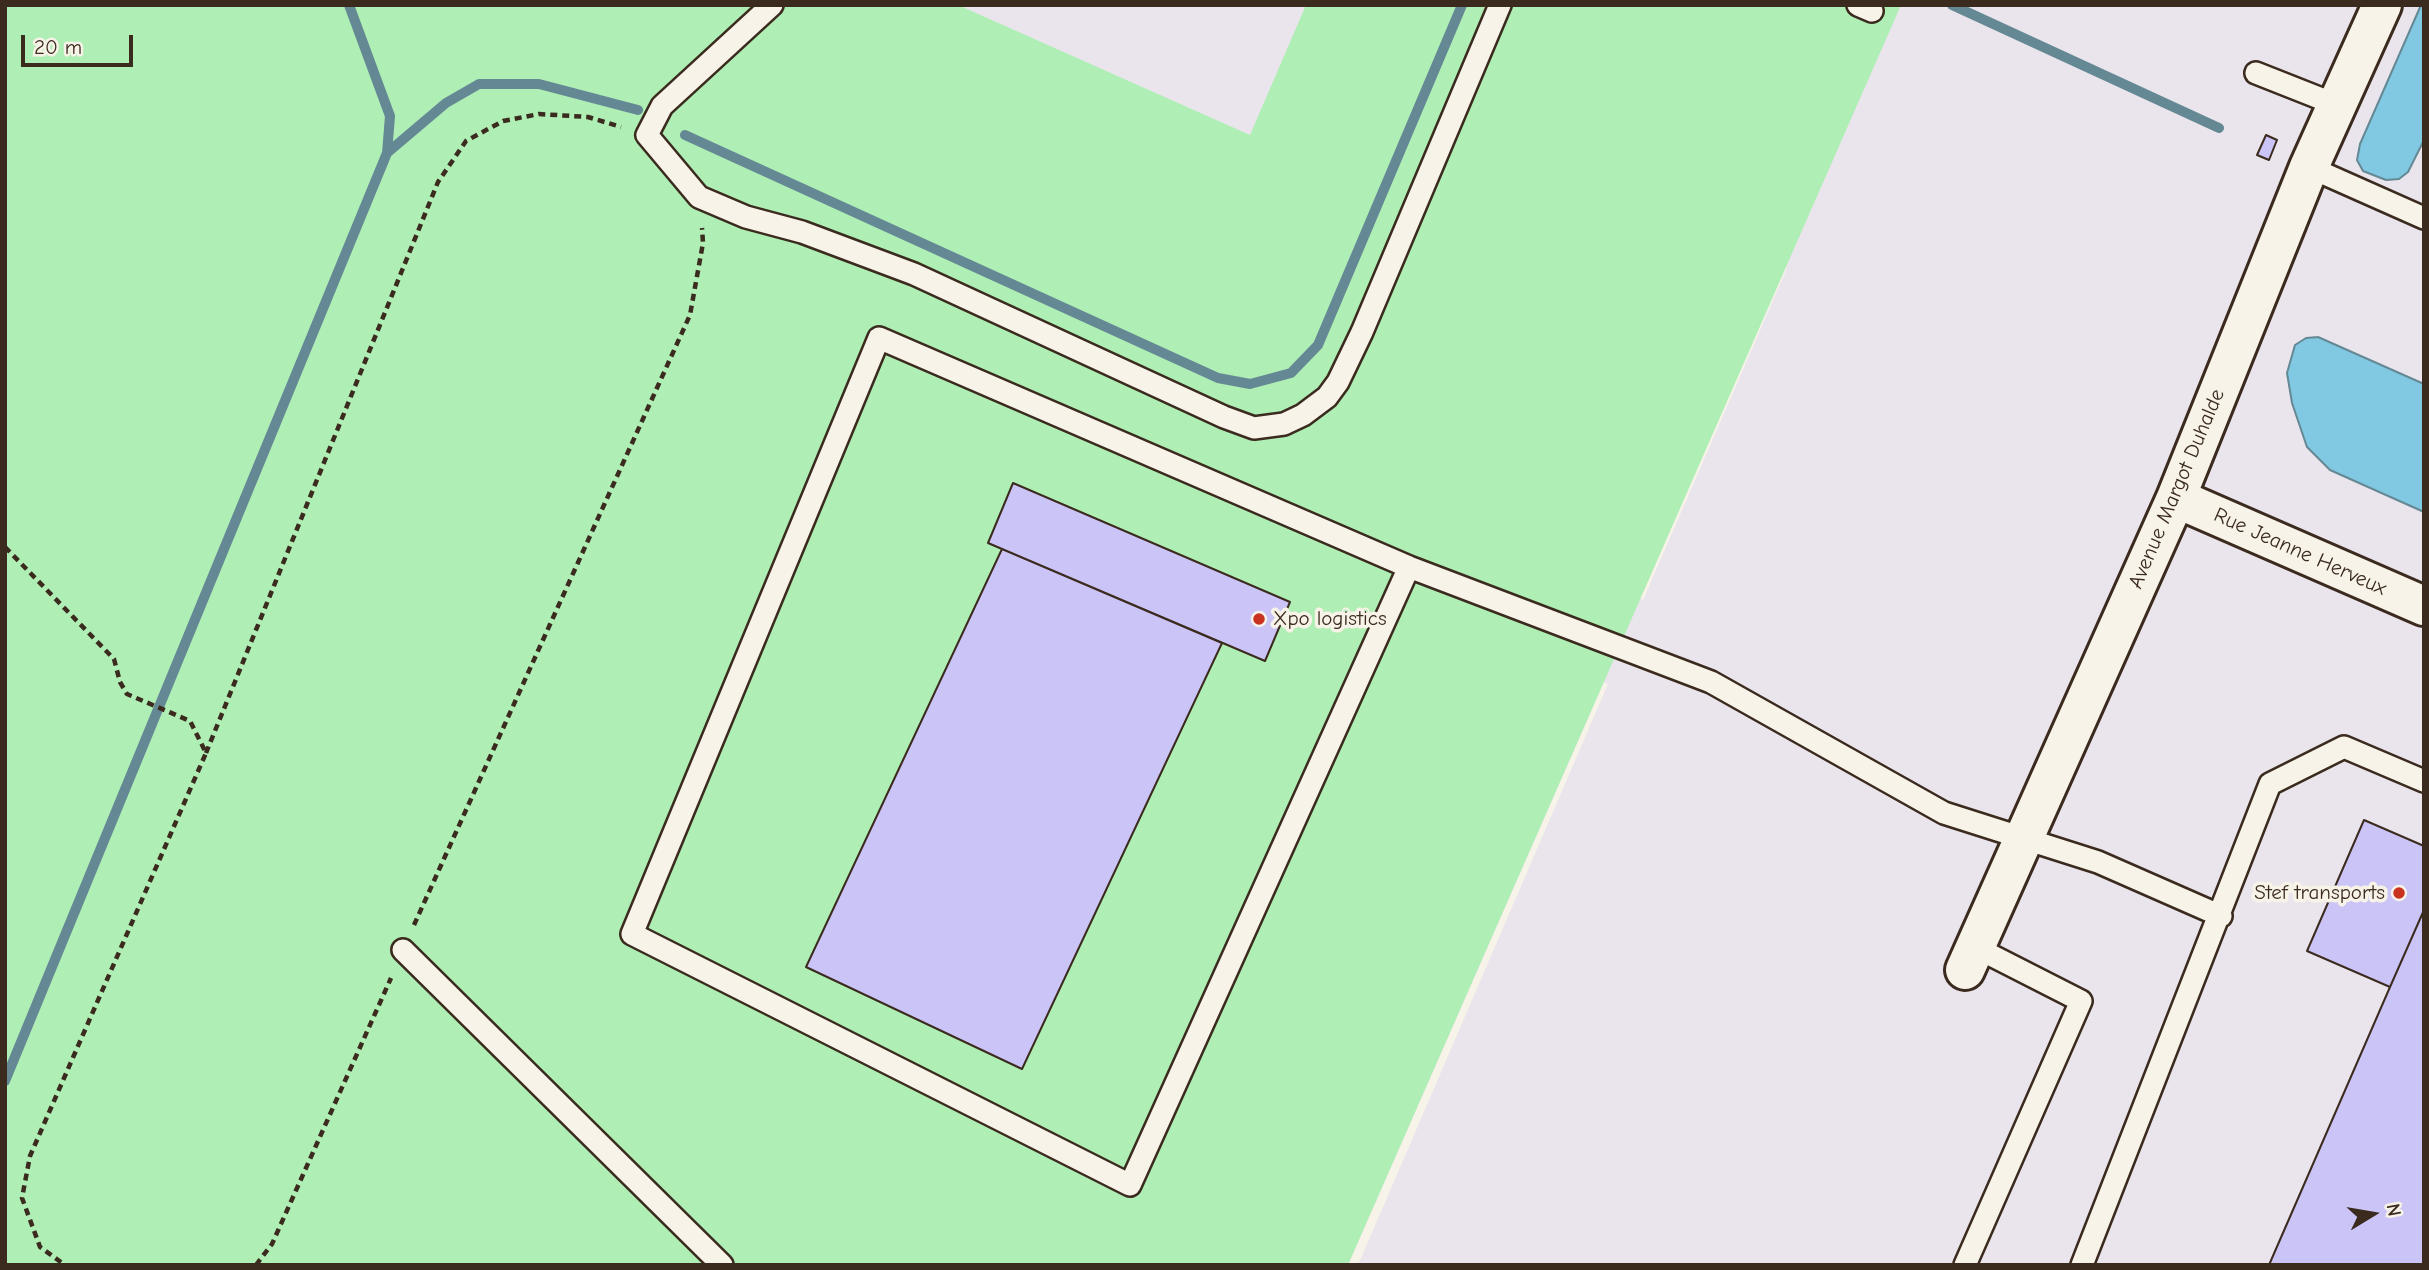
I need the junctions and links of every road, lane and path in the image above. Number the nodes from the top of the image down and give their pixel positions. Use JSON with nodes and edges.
{"nodes":[{"id":1,"x":772,"y":5,"type":"edge"},
{"id":2,"x":1500,"y":5,"type":"edge"},
{"id":3,"x":2382,"y":5,"type":"edge"},
{"id":4,"x":2256,"y":73,"type":"dead end"},
{"id":5,"x":2337,"y":105,"type":"junction"},
{"id":6,"x":647,"y":135,"type":"junction"},
{"id":7,"x":2309,"y":167,"type":"junction"},
{"id":8,"x":699,"y":197,"type":"junction"},
{"id":9,"x":2424,"y":218,"type":"edge"},
{"id":10,"x":2176,"y":498,"type":"junction"},
{"id":11,"x":5,"y":547,"type":"edge"},
{"id":12,"x":1409,"y":567,"type":"junction"},
{"id":13,"x":2424,"y":606,"type":"edge"},
{"id":14,"x":205,"y":753,"type":"junction"},
{"id":15,"x":2424,"y":781,"type":"edge"},
{"id":16,"x":2024,"y":838,"type":"junction"},
{"id":17,"x":2221,"y":916,"type":"junction"},
{"id":18,"x":403,"y":950,"type":"junction"},
{"id":19,"x":1970,"y":958,"type":"joint"},
{"id":20,"x":65,"y":1265,"type":"edge"},
{"id":21,"x":256,"y":1265,"type":"edge"},
{"id":22,"x":722,"y":1265,"type":"edge"},
{"id":23,"x":1965,"y":1265,"type":"edge"},
{"id":24,"x":2082,"y":1265,"type":"edge"}],
"edges":[{"from":1,"to":6,"type":"lane"},
{"from":2,"to":8,"type":"lane"},
{"from":3,"to":5,"type":"street","name":"Avenue Margot Duhalde"},
{"from":4,"to":5,"type":"lane"},
{"from":5,"to":7,"type":"street","name":"Avenue Margot Duhalde"},
{"from":6,"to":8,"type":"lane"},
{"from":6,"to":14,"type":"path"},
{"from":7,"to":9,"type":"lane"},
{"from":7,"to":10,"type":"street","name":"Avenue Margot Duhalde"},
{"from":8,"to":18,"type":"path"},
{"from":10,"to":13,"type":"street","name":"Rue Jeanne Herveux"},
{"from":10,"to":16,"type":"street","name":"Avenue Margot Duhalde"},
{"from":11,"to":14,"type":"path"},
{"from":12,"to":12,"type":"lane"},
{"from":12,"to":16,"type":"lane"},
{"from":14,"to":20,"type":"path"},
{"from":15,"to":17,"type":"lane"},
{"from":16,"to":17,"type":"lane"},
{"from":16,"to":19,"type":"street","name":"Avenue Margot Duhalde"},
{"from":17,"to":24,"type":"lane"},
{"from":18,"to":21,"type":"path"},
{"from":18,"to":22,"type":"lane"},
{"from":19,"to":23,"type":"lane"}]}
